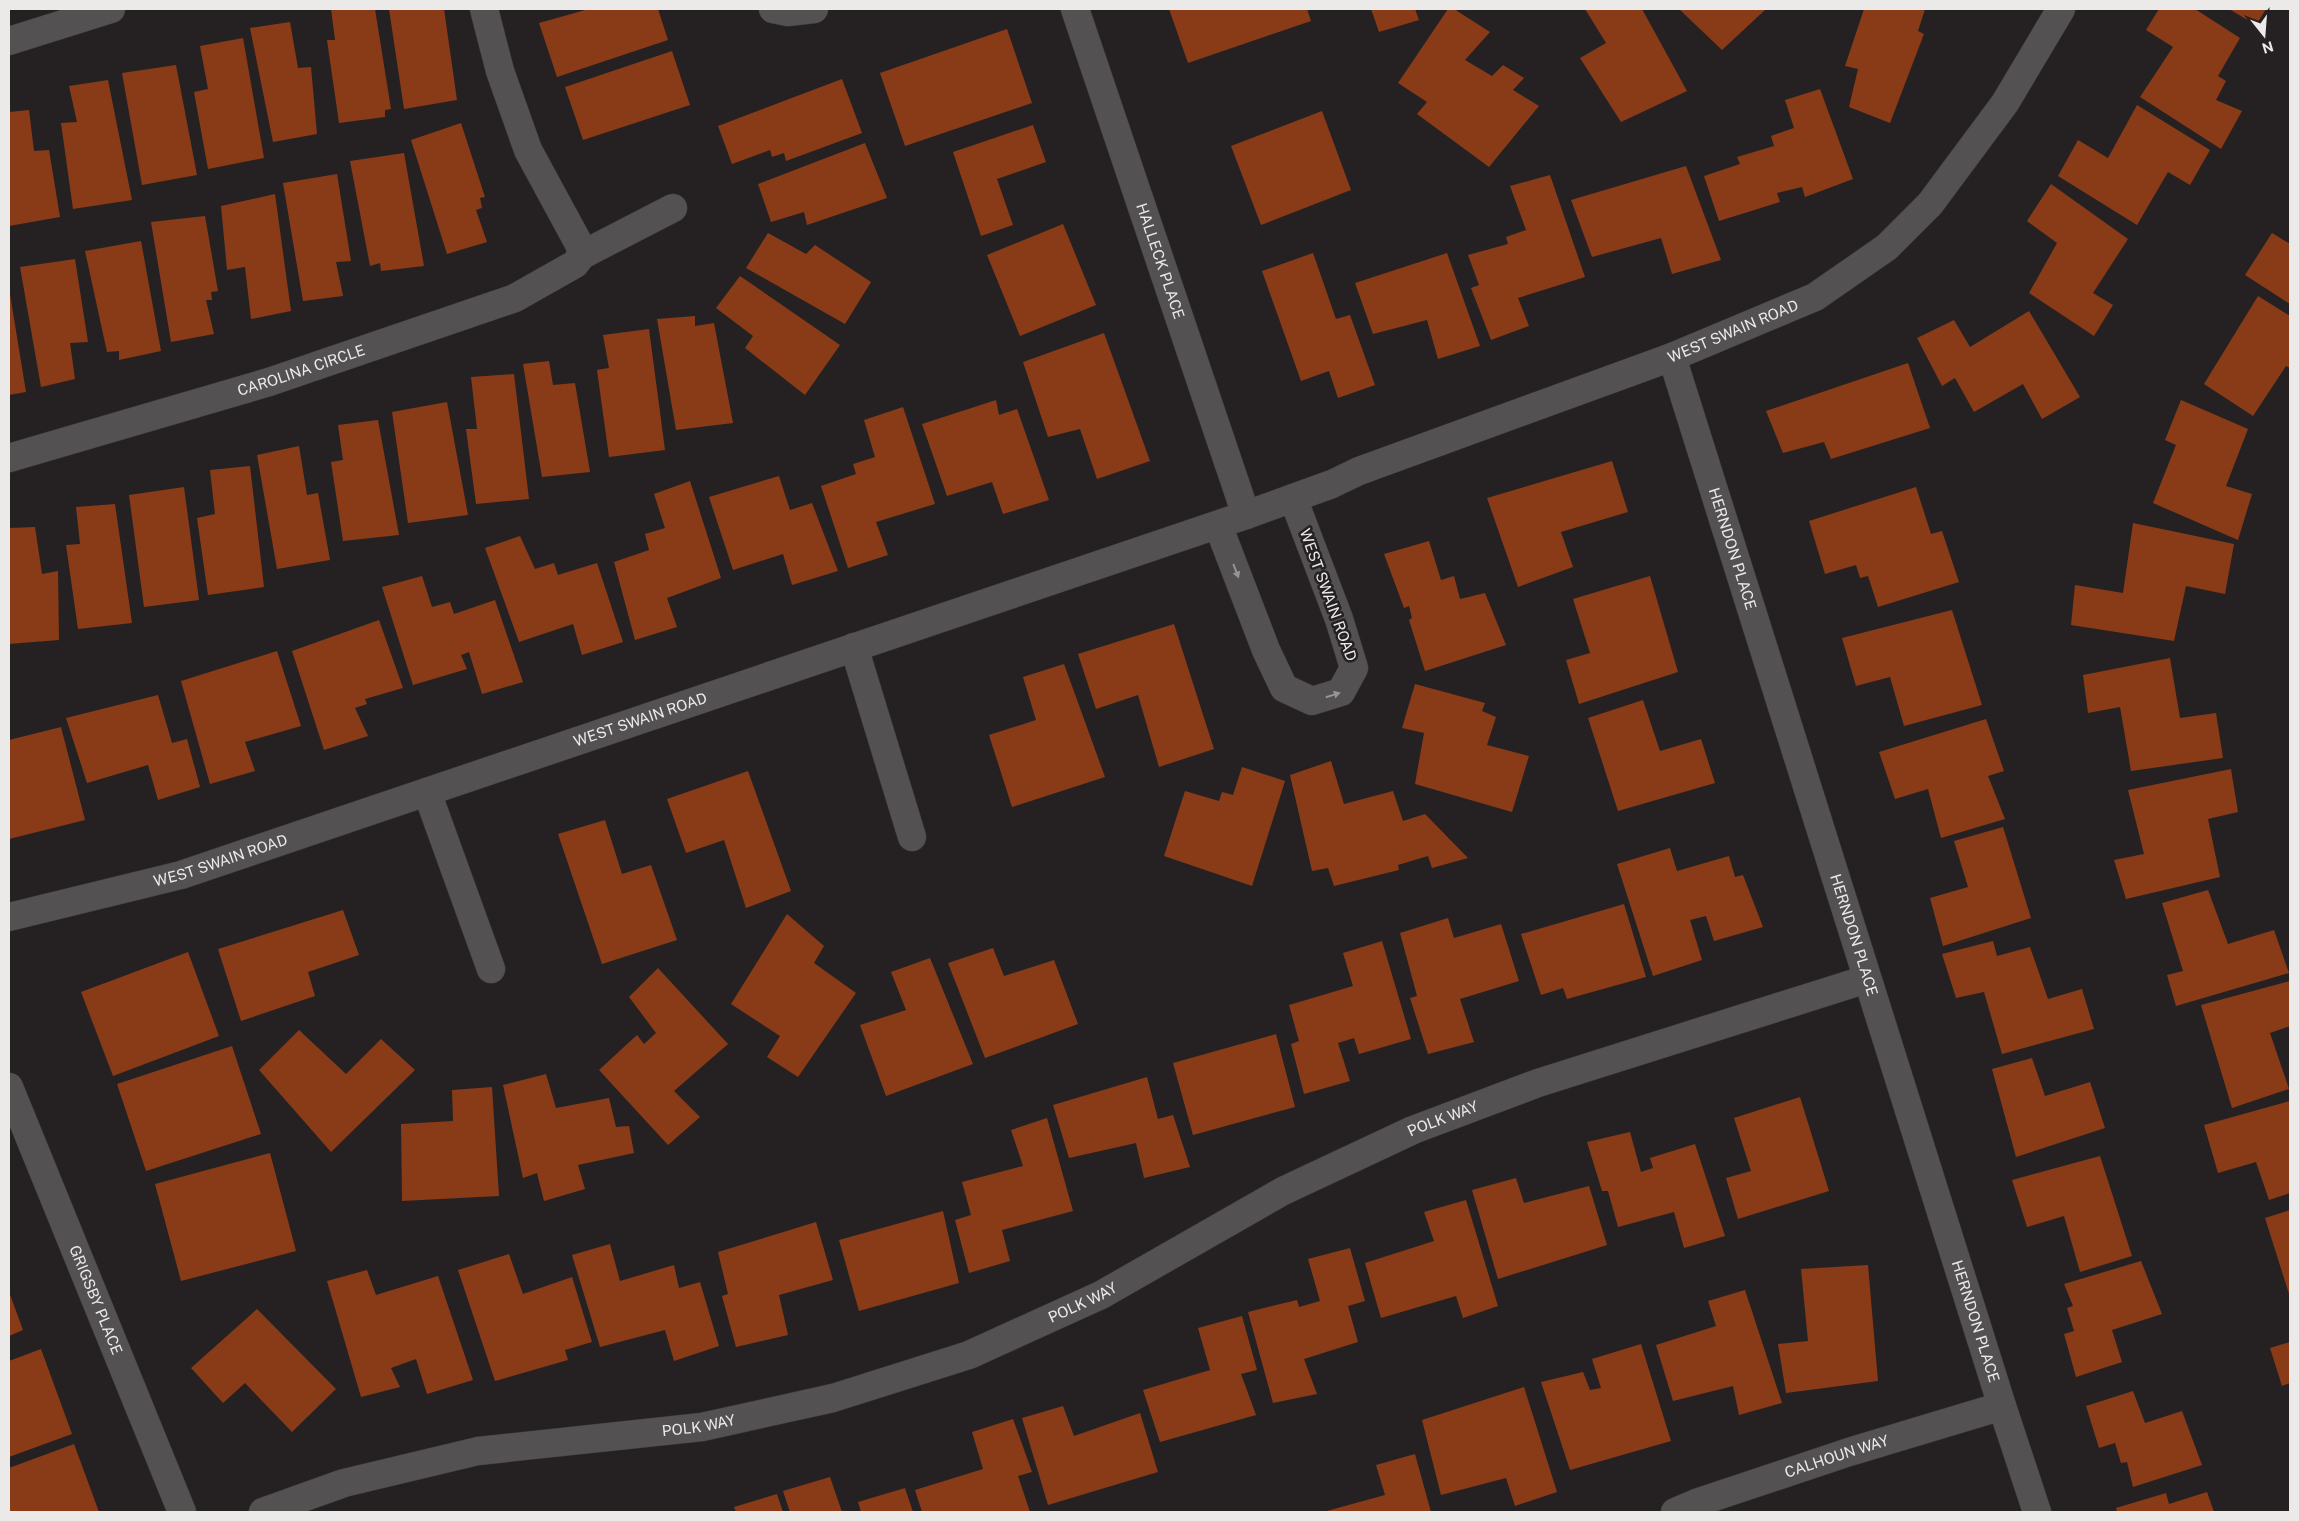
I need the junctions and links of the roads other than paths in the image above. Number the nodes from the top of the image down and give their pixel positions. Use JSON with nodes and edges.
{"nodes":[{"id":1,"x":111,"y":9,"type":"edge"},
{"id":2,"x":484,"y":9,"type":"edge"},
{"id":3,"x":773,"y":9,"type":"edge"},
{"id":4,"x":814,"y":9,"type":"edge"},
{"id":5,"x":1076,"y":9,"type":"edge"},
{"id":6,"x":2061,"y":9,"type":"edge"},
{"id":7,"x":9,"y":41,"type":"edge"},
{"id":8,"x":673,"y":208,"type":"dead end"},
{"id":9,"x":582,"y":255,"type":"junction"},
{"id":10,"x":1672,"y":357,"type":"junction"},
{"id":11,"x":9,"y":458,"type":"edge"},
{"id":12,"x":1293,"y":498,"type":"junction"},
{"id":13,"x":1246,"y":515,"type":"junction"},
{"id":14,"x":1218,"y":525,"type":"junction"},
{"id":15,"x":854,"y":648,"type":"junction"},
{"id":16,"x":427,"y":792,"type":"junction"},
{"id":17,"x":912,"y":837,"type":"dead end"},
{"id":18,"x":9,"y":917,"type":"edge"},
{"id":19,"x":491,"y":969,"type":"dead end"},
{"id":20,"x":1867,"y":979,"type":"junction"},
{"id":21,"x":9,"y":1087,"type":"edge"},
{"id":22,"x":2002,"y":1406,"type":"junction"},
{"id":23,"x":182,"y":1512,"type":"edge"},
{"id":24,"x":264,"y":1512,"type":"edge"},
{"id":25,"x":1675,"y":1512,"type":"edge"},
{"id":26,"x":2037,"y":1512,"type":"edge"}],
"edges":[{"from":1,"to":7,"type":"street"},
{"from":2,"to":9,"type":"street"},
{"from":3,"to":4,"type":"street"},
{"from":5,"to":13,"type":"street","name":"HALLECK PLACE"},
{"from":6,"to":10,"type":"street","name":"WEST SWAIN ROAD"},
{"from":8,"to":9,"type":"street","name":"CAROLINA CIRCLE"},
{"from":9,"to":11,"type":"street","name":"CAROLINA CIRCLE"},
{"from":10,"to":12,"type":"street","name":"WEST SWAIN ROAD"},
{"from":10,"to":20,"type":"street","name":"HERNDON PLACE"},
{"from":12,"to":13,"type":"street","name":"WEST SWAIN ROAD"},
{"from":14,"to":12,"type":"street","name":"WEST SWAIN ROAD","one_way":true},
{"from":13,"to":14,"type":"street","name":"WEST SWAIN ROAD"},
{"from":14,"to":15,"type":"street","name":"WEST SWAIN ROAD"},
{"from":15,"to":16,"type":"street","name":"WEST SWAIN ROAD"},
{"from":15,"to":17,"type":"street"},
{"from":16,"to":18,"type":"street","name":"WEST SWAIN ROAD"},
{"from":16,"to":19,"type":"street"},
{"from":20,"to":22,"type":"street","name":"HERNDON PLACE"},
{"from":20,"to":24,"type":"street","name":"POLK WAY"},
{"from":21,"to":23,"type":"street","name":"GRIGSBY PLACE"},
{"from":22,"to":25,"type":"street","name":"CALHOUN WAY"},
{"from":22,"to":26,"type":"street","name":"HERNDON PLACE"}]}
